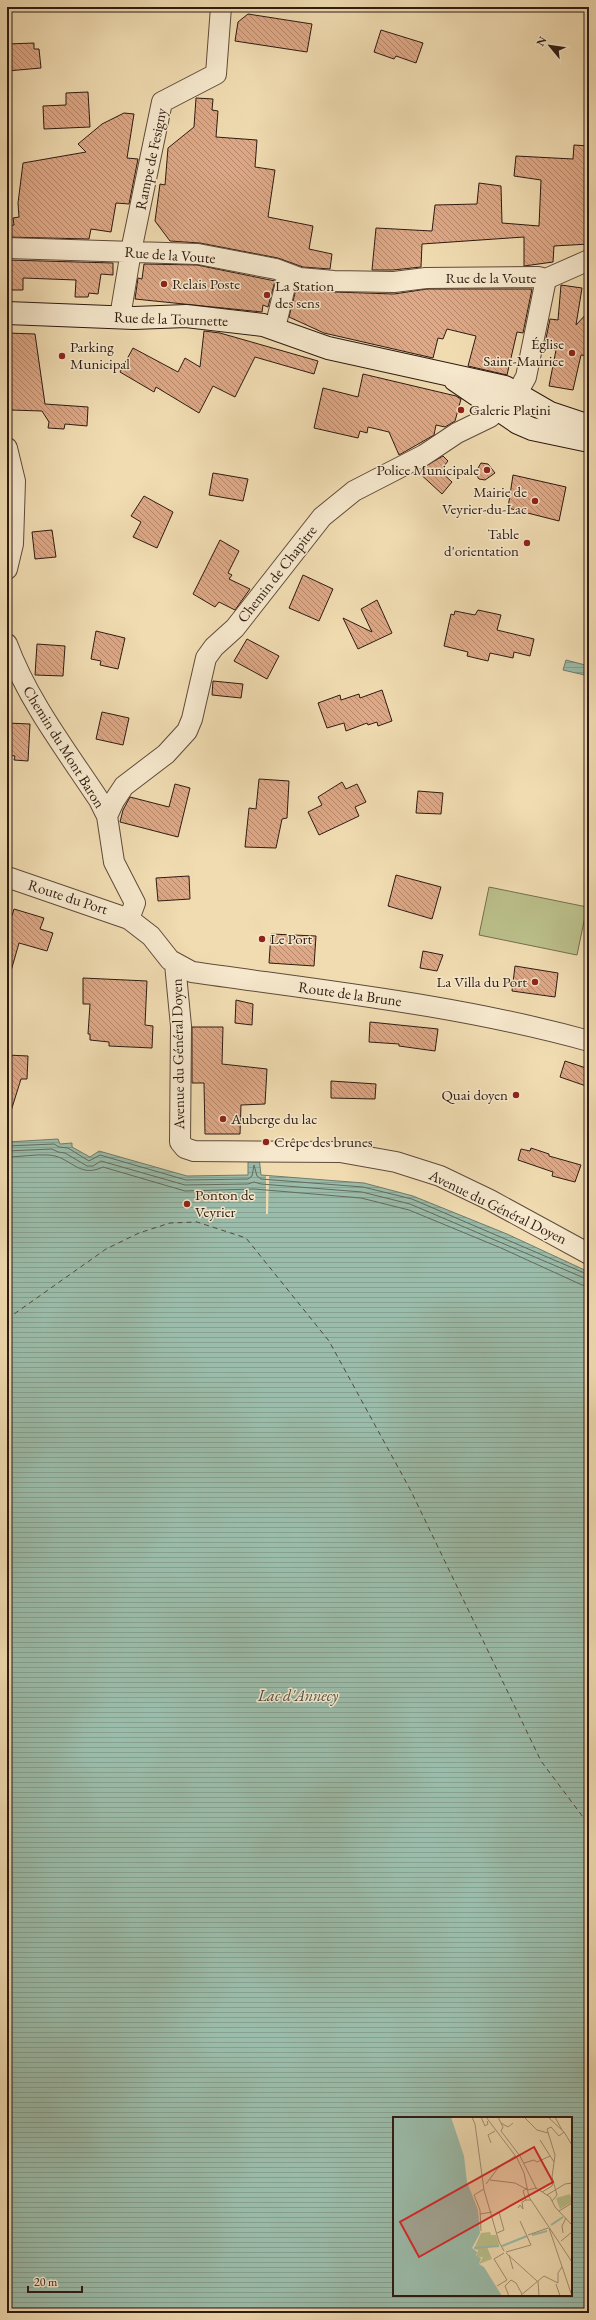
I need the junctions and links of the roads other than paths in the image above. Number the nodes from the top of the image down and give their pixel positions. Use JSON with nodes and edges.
{"nodes":[{"id":1,"x":221,"y":7,"type":"edge"},
{"id":2,"x":7,"y":248,"type":"edge"},
{"id":3,"x":131,"y":251,"type":"junction"},
{"id":4,"x":589,"y":260,"type":"edge"},
{"id":5,"x":288,"y":274,"type":"junction"},
{"id":6,"x":546,"y":279,"type":"junction"},
{"id":7,"x":7,"y":313,"type":"edge"},
{"id":8,"x":120,"y":317,"type":"junction"},
{"id":9,"x":275,"y":328,"type":"junction"},
{"id":10,"x":447,"y":375,"type":"junction"},
{"id":11,"x":517,"y":393,"type":"junction"},
{"id":12,"x":499,"y":412,"type":"junction"},
{"id":13,"x":589,"y":426,"type":"edge"},
{"id":14,"x":589,"y":441,"type":"edge"},
{"id":15,"x":7,"y":448,"type":"edge"},
{"id":16,"x":7,"y":569,"type":"edge"},
{"id":17,"x":7,"y":644,"type":"edge"},
{"id":18,"x":107,"y":816,"type":"junction"},
{"id":19,"x":7,"y":877,"type":"edge"},
{"id":20,"x":129,"y":918,"type":"junction"},
{"id":21,"x":175,"y":964,"type":"junction"},
{"id":22,"x":589,"y":1042,"type":"edge"},
{"id":23,"x":589,"y":1254,"type":"edge"}],
"edges":[{"from":1,"to":3,"type":"street","name":"Rampe de Fesigny"},
{"from":2,"to":3,"type":"street","name":"Rue de la Voute"},
{"from":3,"to":5,"type":"street","name":"Rue de la Voute"},
{"from":3,"to":8,"type":"street","name":"Rampe de Fesigny"},
{"from":4,"to":6,"type":"street"},
{"from":5,"to":6,"type":"street","name":"Rue de la Voute"},
{"from":5,"to":9,"type":"street"},
{"from":6,"to":11,"type":"street","name":"Chemin de Chapitre"},
{"from":7,"to":8,"type":"main road","name":"Rue de la Tournette"},
{"from":8,"to":9,"type":"main road","name":"Rue de la Tournette"},
{"from":9,"to":10,"type":"main road","name":"Rue de la Tournette"},
{"from":10,"to":11,"type":"main road","name":"Rue de la Tournette"},
{"from":10,"to":12,"type":"main road","name":"Rue de la Tournette"},
{"from":11,"to":12,"type":"street","name":"Chemin de Chapitre"},
{"from":11,"to":13,"type":"main road","name":"Rue de la Tournette"},
{"from":12,"to":14,"type":"main road","name":"Rue de la Tournette"},
{"from":12,"to":18,"type":"street","name":"Chemin de Chapitre"},
{"from":15,"to":16,"type":"street"},
{"from":17,"to":18,"type":"street","name":"Chemin du Mont Baron"},
{"from":18,"to":20,"type":"street","name":"Chemin du Mont Baron"},
{"from":19,"to":20,"type":"street","name":"Route du Port"},
{"from":20,"to":21,"type":"street","name":"Route de la Brune"},
{"from":21,"to":22,"type":"street","name":"Route de la Brune"},
{"from":21,"to":23,"type":"street","name":"Avenue du Général Doyen"}]}
